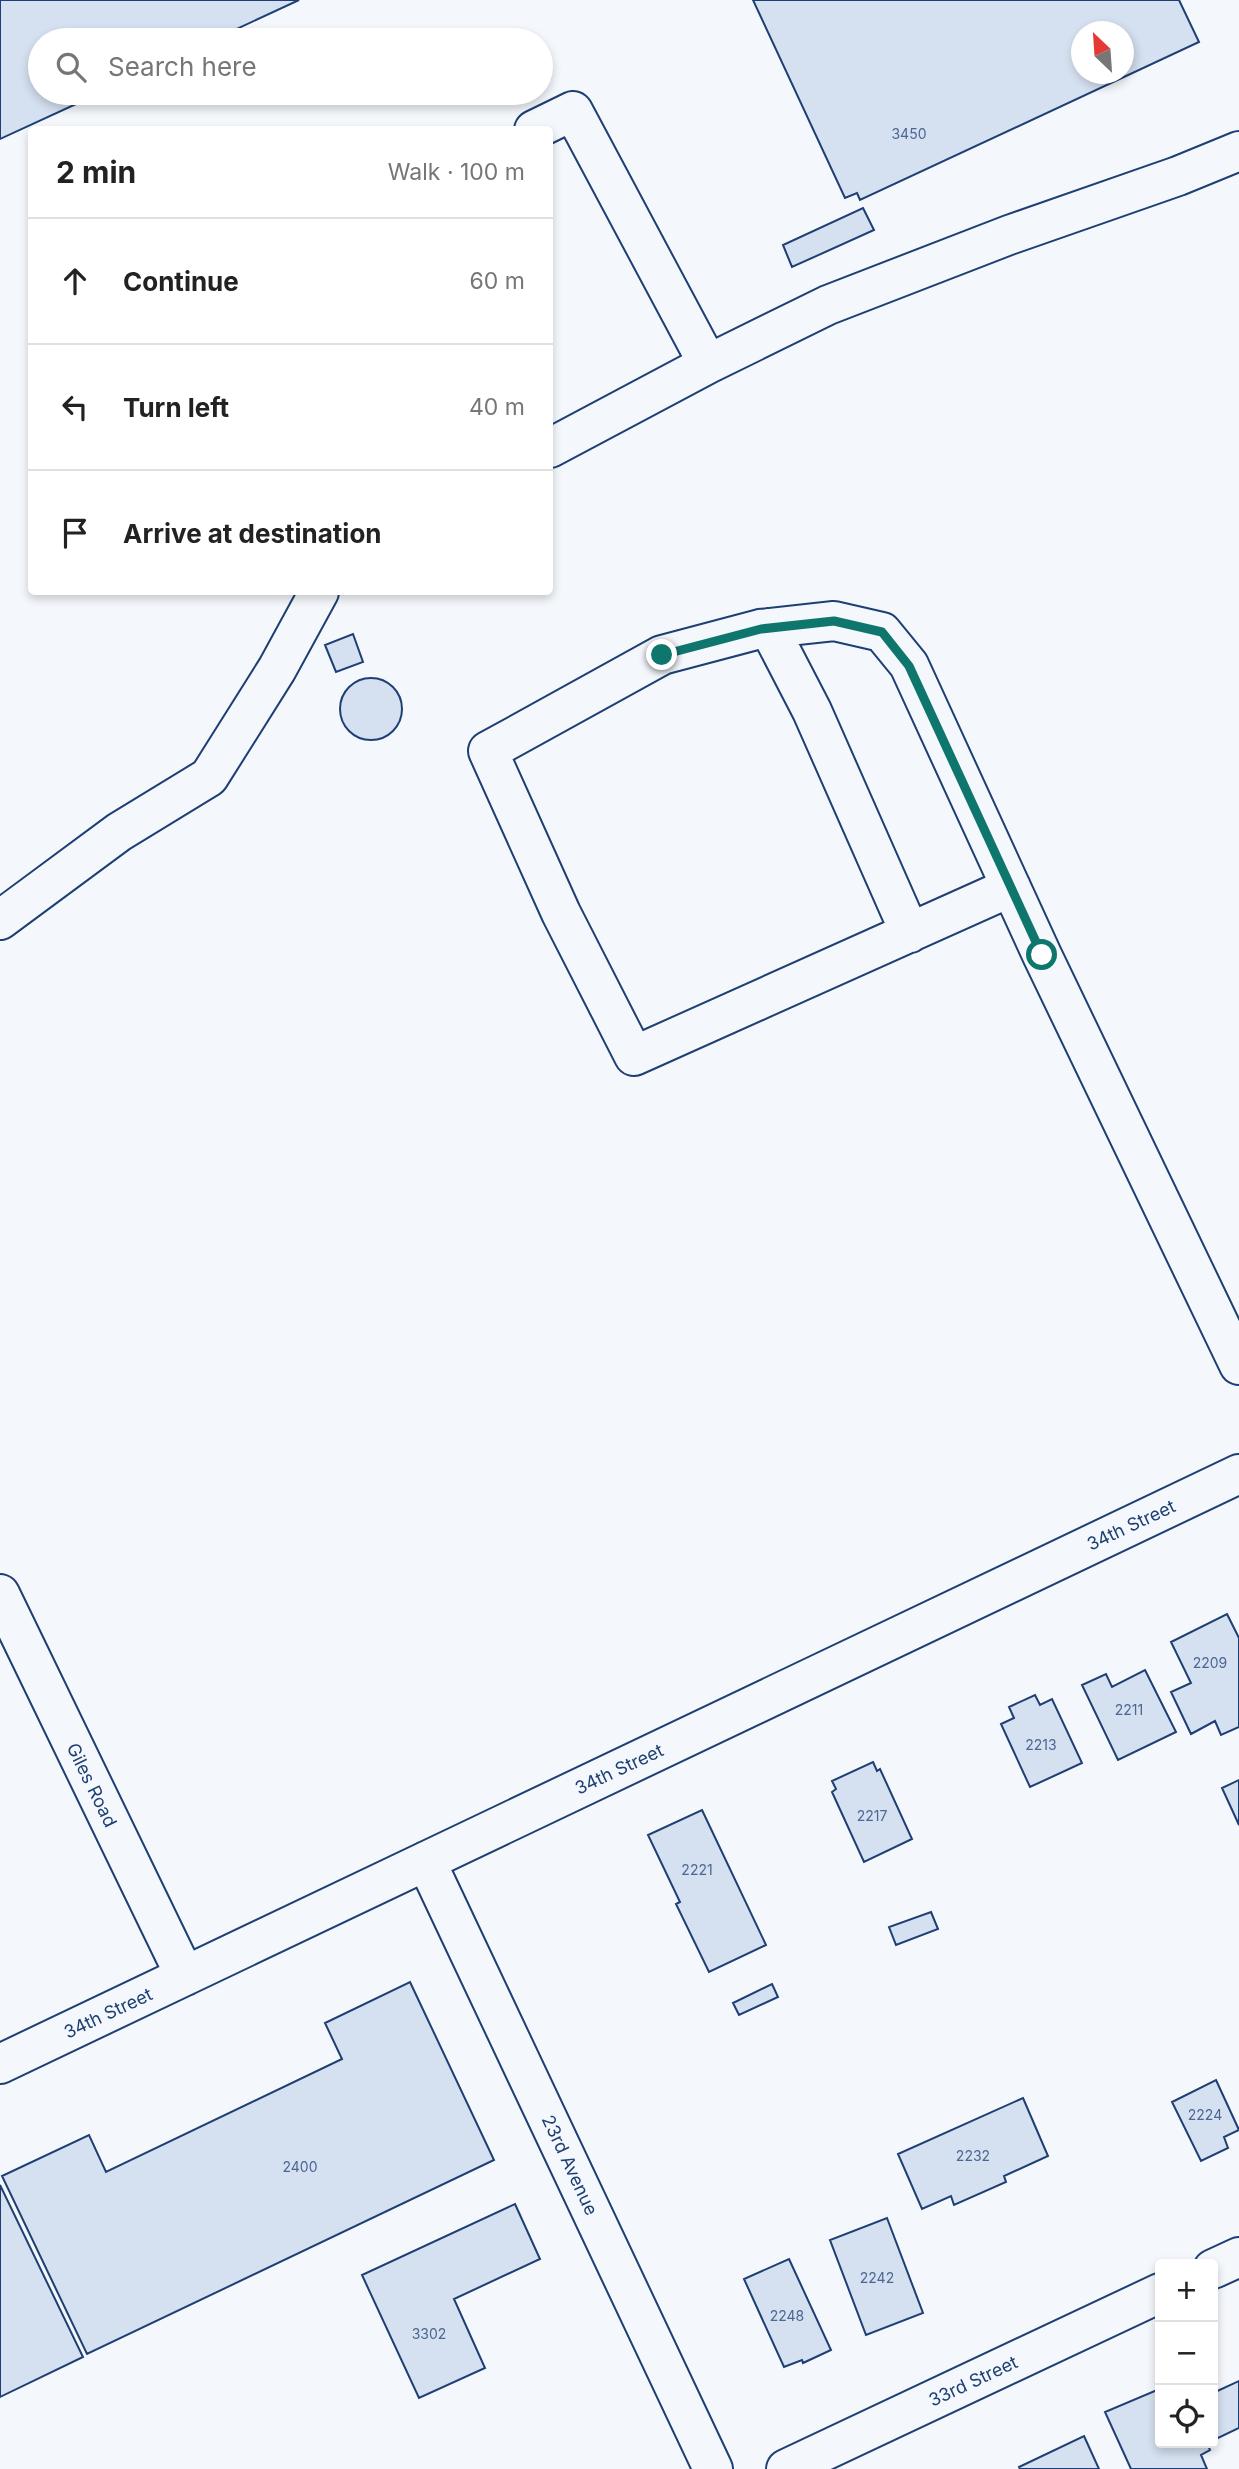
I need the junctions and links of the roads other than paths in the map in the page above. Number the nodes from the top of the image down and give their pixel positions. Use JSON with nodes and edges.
{"nodes":[{"id":1,"x":542,"y":126,"type":"edge"},
{"id":2,"x":1239,"y":151,"type":"edge"},
{"id":3,"x":708,"y":364,"type":"junction"},
{"id":4,"x":553,"y":447,"type":"edge"},
{"id":5,"x":317,"y":595,"type":"edge"},
{"id":6,"x":769,"y":628,"type":"junction"},
{"id":7,"x":1011,"y":887,"type":"junction"},
{"id":8,"x":0,"y":920,"type":"edge"},
{"id":9,"x":910,"y":933,"type":"junction"},
{"id":10,"x":1239,"y":1366,"type":"edge"},
{"id":11,"x":1239,"y":1474,"type":"edge"},
{"id":12,"x":0,"y":1594,"type":"edge"},
{"id":13,"x":426,"y":1861,"type":"junction"},
{"id":14,"x":185,"y":1976,"type":"junction"},
{"id":15,"x":0,"y":2064,"type":"edge"},
{"id":16,"x":1239,"y":2256,"type":"edge"},
{"id":17,"x":1218,"y":2266,"type":"edge"},
{"id":18,"x":1155,"y":2295,"type":"edge"},
{"id":19,"x":713,"y":2469,"type":"edge"},
{"id":20,"x":786,"y":2469,"type":"edge"}],
"edges":[{"from":1,"to":3,"type":"street"},
{"from":2,"to":3,"type":"street"},
{"from":3,"to":4,"type":"street"},
{"from":5,"to":8,"type":"street"},
{"from":6,"to":7,"type":"street"},
{"from":6,"to":9,"type":"street"},
{"from":6,"to":9,"type":"street"},
{"from":7,"to":9,"type":"street"},
{"from":7,"to":10,"type":"street"},
{"from":11,"to":13,"type":"street","name":"34th Street"},
{"from":12,"to":14,"type":"street","name":"Giles Road"},
{"from":13,"to":14,"type":"street","name":"34th Street"},
{"from":13,"to":19,"type":"street","name":"23rd Avenue"},
{"from":14,"to":15,"type":"street","name":"34th Street"},
{"from":16,"to":17,"type":"street"},
{"from":18,"to":20,"type":"street","name":"33rd Street"}]}
